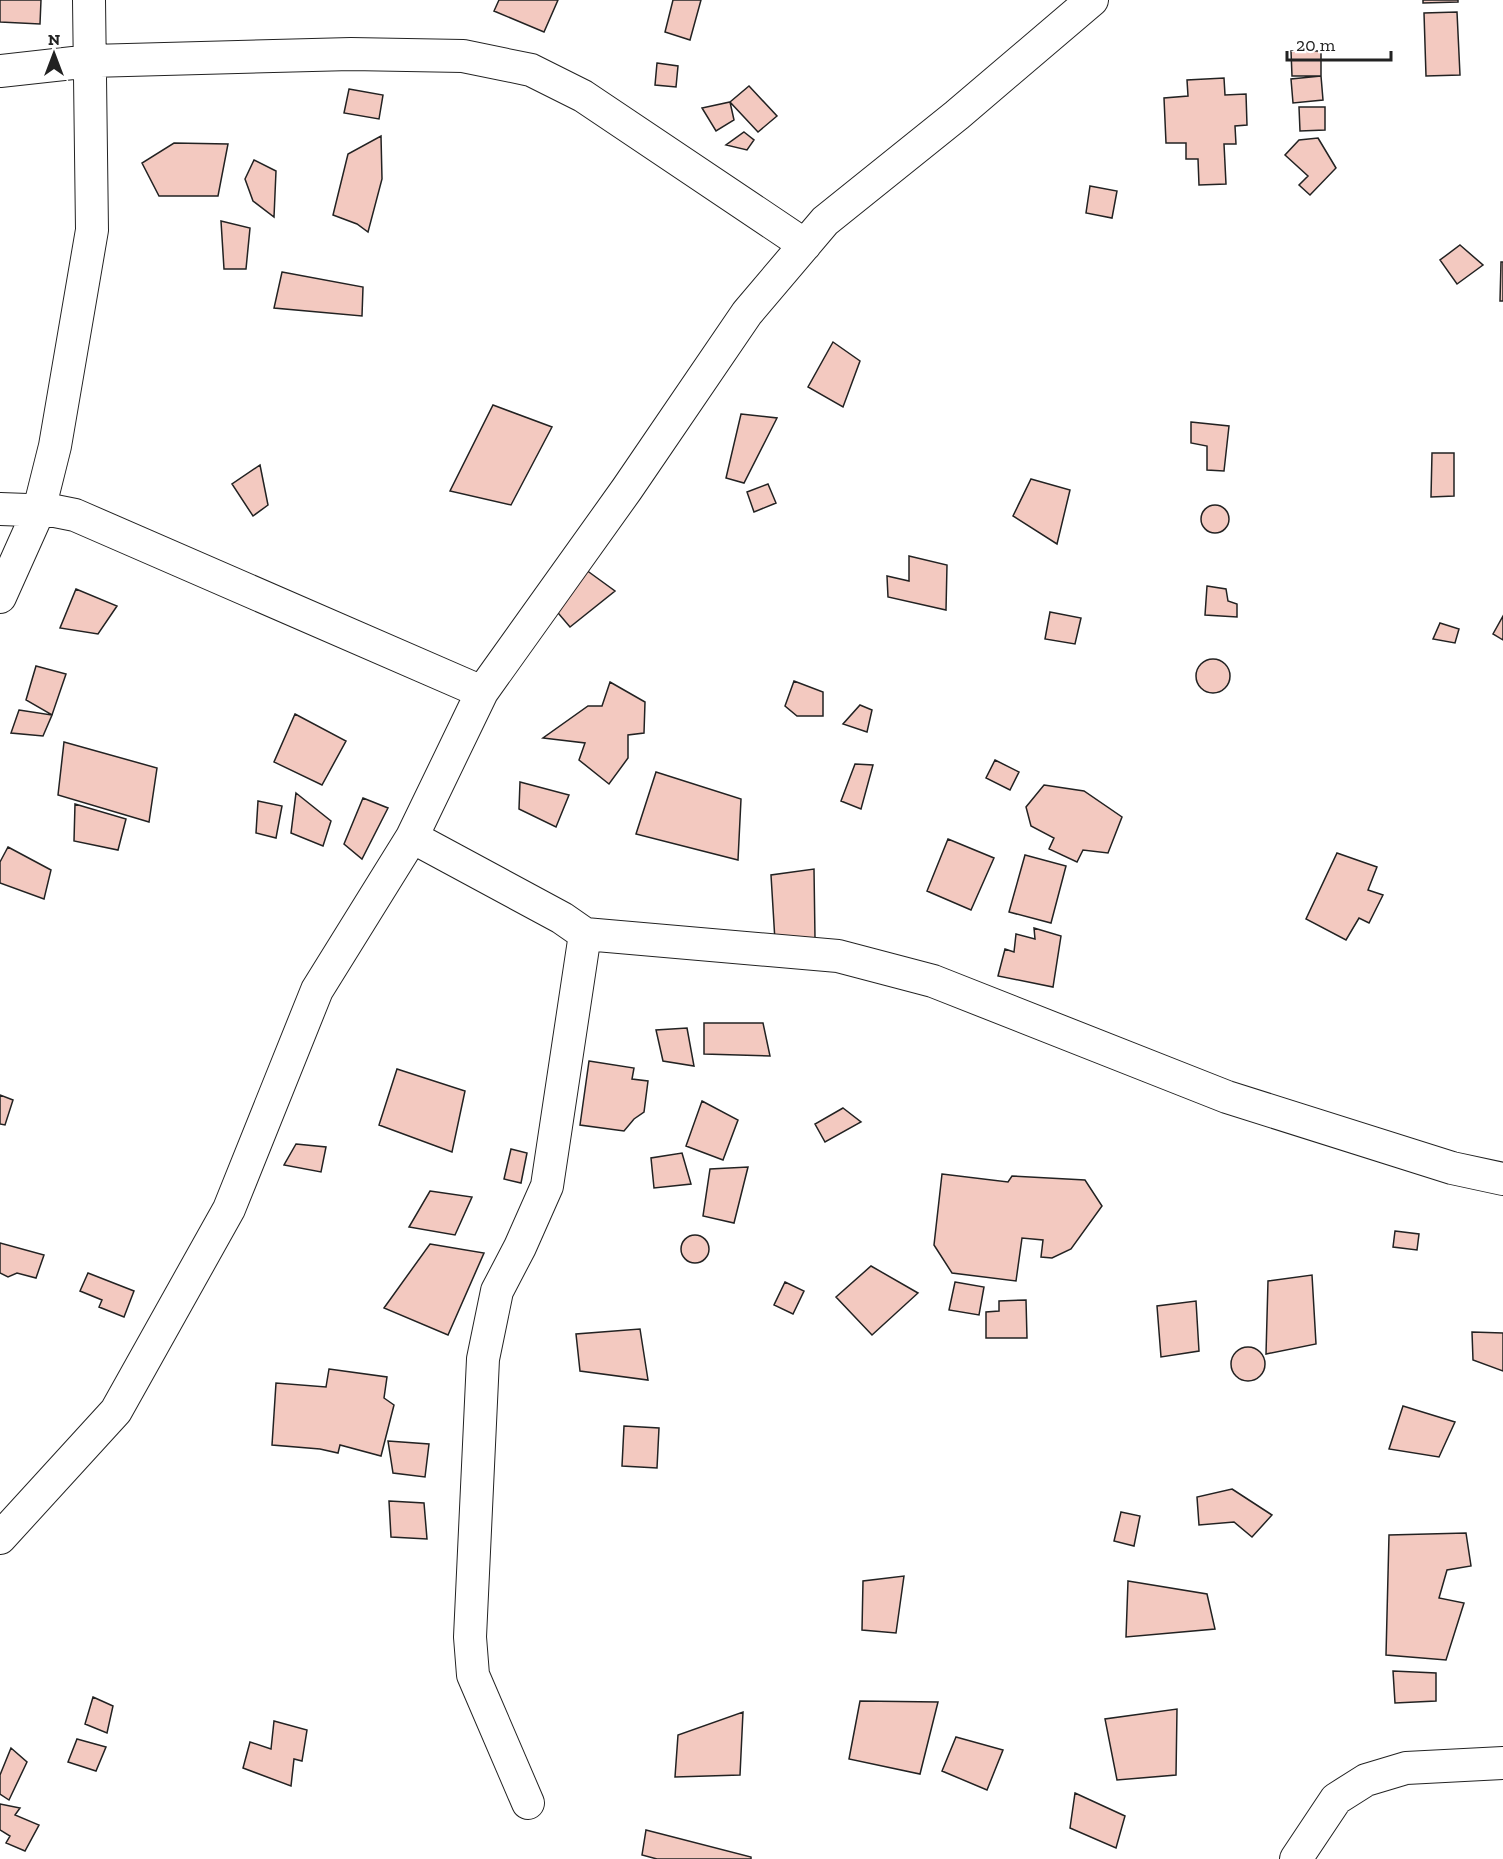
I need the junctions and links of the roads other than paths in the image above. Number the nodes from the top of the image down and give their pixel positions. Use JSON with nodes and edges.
{"nodes":[{"id":1,"x":89,"y":0,"type":"edge"},
{"id":2,"x":1092,"y":0,"type":"edge"},
{"id":3,"x":90,"y":61,"type":"junction"},
{"id":4,"x":0,"y":70,"type":"edge"},
{"id":5,"x":805,"y":245,"type":"junction"},
{"id":6,"x":0,"y":509,"type":"edge"},
{"id":7,"x":39,"y":510,"type":"junction"},
{"id":8,"x":0,"y":597,"type":"edge"},
{"id":9,"x":482,"y":692,"type":"junction"},
{"id":10,"x":412,"y":837,"type":"junction"},
{"id":11,"x":585,"y":934,"type":"junction"},
{"id":12,"x":1503,"y":1179,"type":"edge"},
{"id":13,"x":0,"y":1538,"type":"edge"},
{"id":14,"x":1503,"y":1763,"type":"edge"},
{"id":15,"x":528,"y":1803,"type":"dead end"},
{"id":16,"x":1296,"y":1859,"type":"edge"}],
"edges":[{"from":1,"to":3,"type":"street"},
{"from":2,"to":5,"type":"street"},
{"from":3,"to":4,"type":"street"},
{"from":3,"to":5,"type":"street"},
{"from":3,"to":7,"type":"street"},
{"from":5,"to":9,"type":"street"},
{"from":6,"to":7,"type":"street"},
{"from":7,"to":8,"type":"street"},
{"from":7,"to":9,"type":"street"},
{"from":9,"to":10,"type":"street"},
{"from":10,"to":11,"type":"street"},
{"from":10,"to":13,"type":"street"},
{"from":11,"to":12,"type":"street"},
{"from":11,"to":15,"type":"street"},
{"from":14,"to":16,"type":"street"}]}
